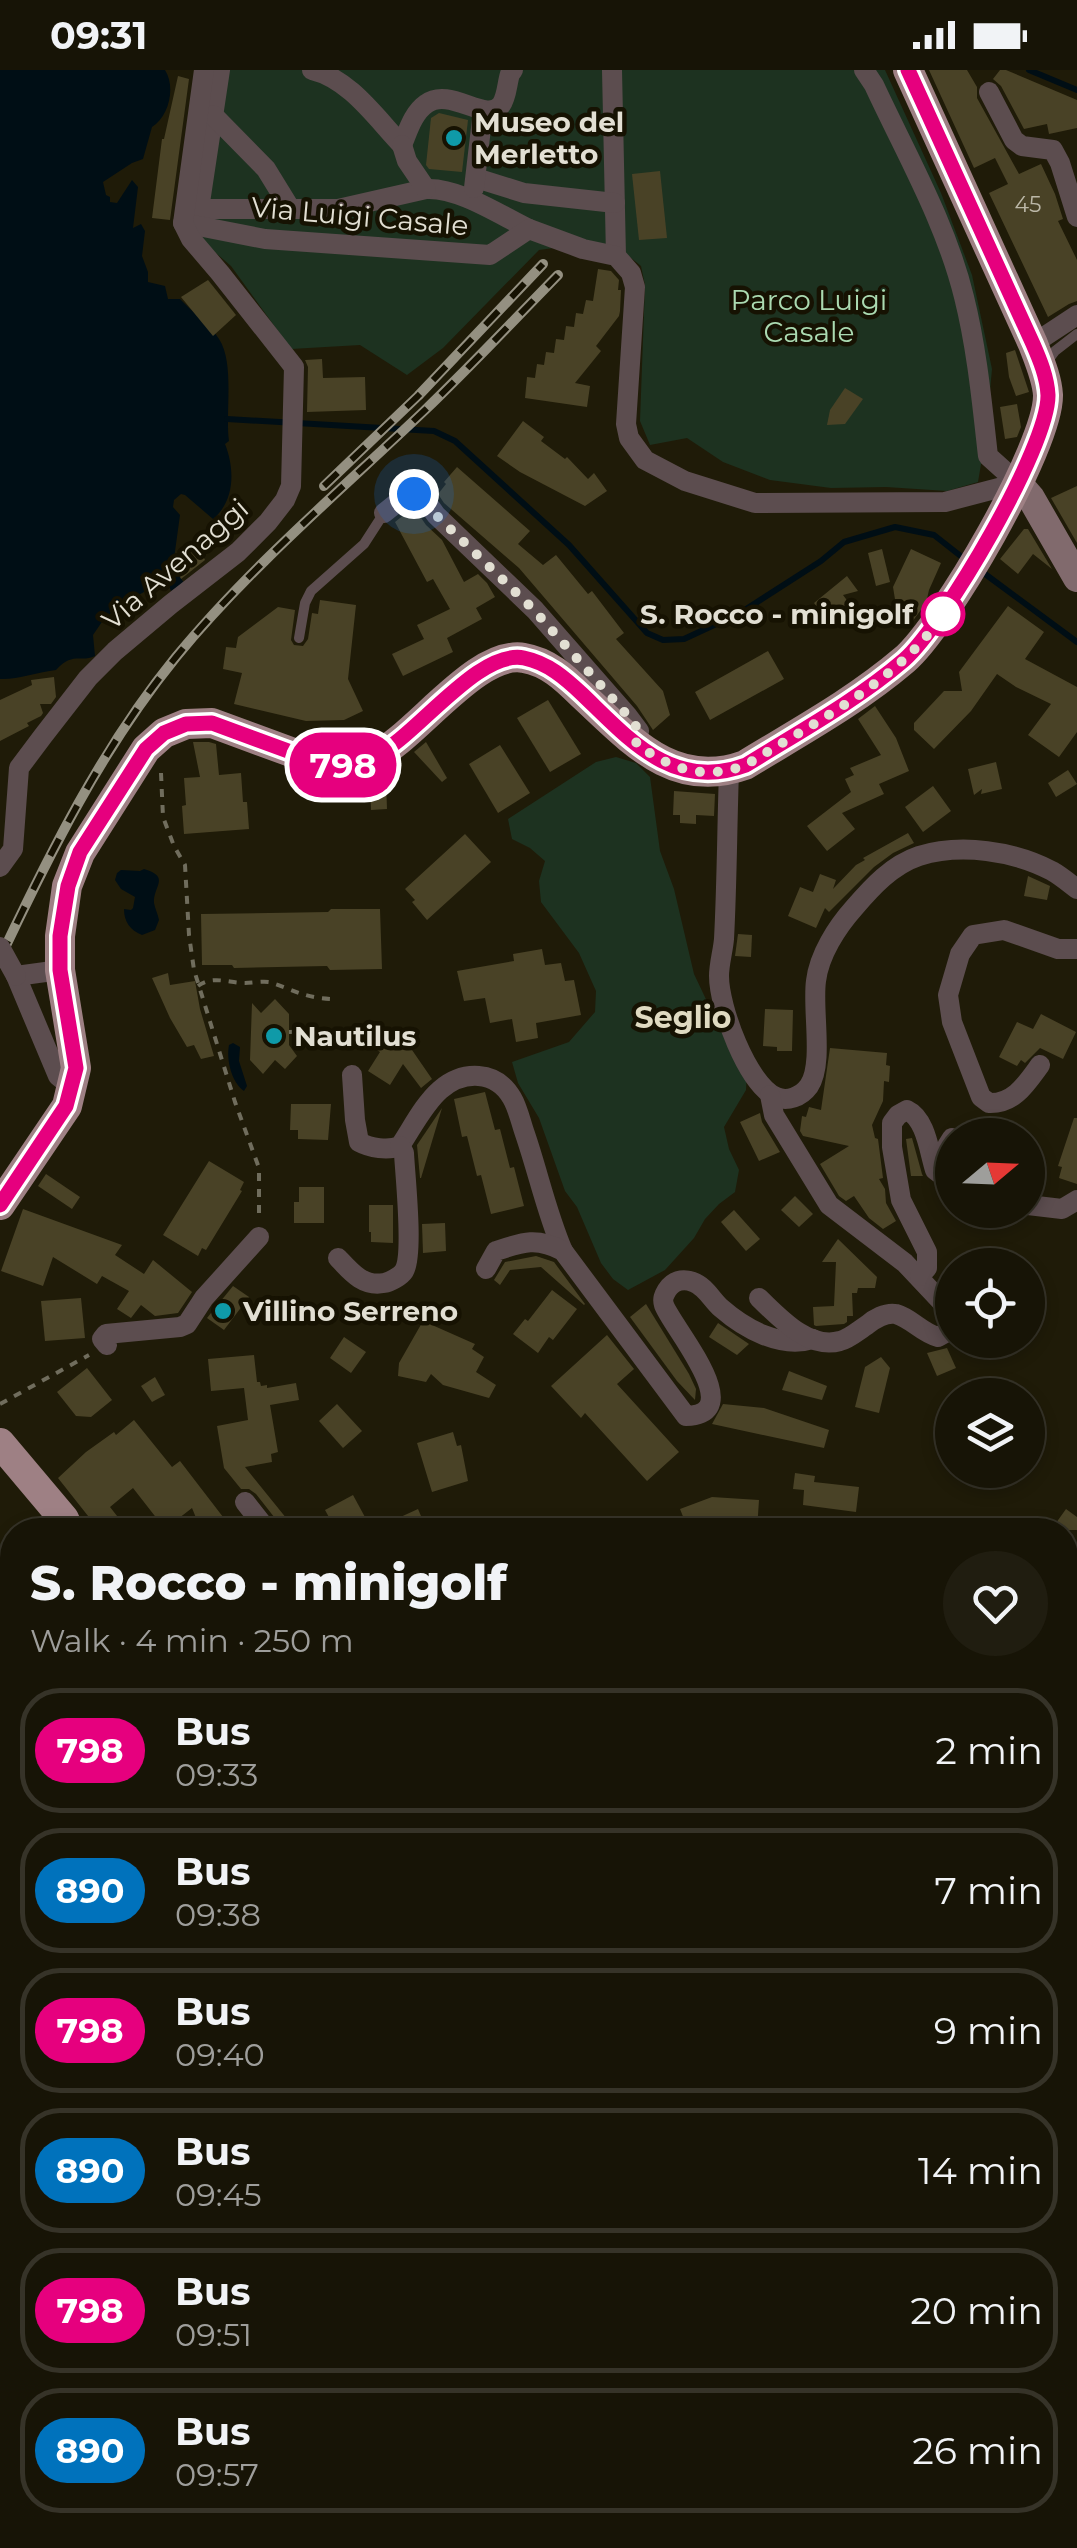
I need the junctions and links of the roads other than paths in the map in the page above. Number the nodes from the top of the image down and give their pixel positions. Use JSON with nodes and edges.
{"nodes":[{"id":1,"x":204,"y":70,"type":"edge"},
{"id":2,"x":220,"y":70,"type":"edge"},
{"id":3,"x":312,"y":70,"type":"edge"},
{"id":4,"x":513,"y":70,"type":"edge"},
{"id":5,"x":612,"y":70,"type":"edge"},
{"id":6,"x":864,"y":70,"type":"edge"},
{"id":7,"x":908,"y":70,"type":"edge"},
{"id":8,"x":990,"y":92,"type":"dead end"},
{"id":9,"x":484,"y":111,"type":"junction"},
{"id":10,"x":213,"y":116,"type":"junction"},
{"id":11,"x":402,"y":145,"type":"junction"},
{"id":12,"x":476,"y":178,"type":"junction"},
{"id":13,"x":426,"y":189,"type":"junction"},
{"id":14,"x":473,"y":201,"type":"junction"},
{"id":15,"x":615,"y":203,"type":"junction"},
{"id":16,"x":290,"y":208,"type":"junction"},
{"id":17,"x":1077,"y":216,"type":"edge"},
{"id":18,"x":183,"y":223,"type":"junction"},
{"id":19,"x":529,"y":229,"type":"junction"},
{"id":20,"x":616,"y":256,"type":"junction"},
{"id":21,"x":1077,"y":316,"type":"edge"},
{"id":22,"x":1077,"y":334,"type":"edge"},
{"id":23,"x":1038,"y":356,"type":"junction"},
{"id":24,"x":1018,"y":483,"type":"junction"},
{"id":25,"x":384,"y":513,"type":"joint"},
{"id":26,"x":1077,"y":578,"type":"edge"},
{"id":27,"x":298,"y":638,"type":"dead end"},
{"id":28,"x":636,"y":744,"type":"junction"},
{"id":29,"x":729,"y":771,"type":"junction"},
{"id":30,"x":0,"y":867,"type":"edge"},
{"id":31,"x":1077,"y":889,"type":"edge"},
{"id":32,"x":0,"y":947,"type":"edge"},
{"id":33,"x":1077,"y":949,"type":"edge"},
{"id":34,"x":60,"y":970,"type":"junction"},
{"id":35,"x":16,"y":976,"type":"junction"},
{"id":36,"x":1040,"y":1066,"type":"dead end"},
{"id":37,"x":352,"y":1075,"type":"dead end"},
{"id":38,"x":73,"y":1088,"type":"junction"},
{"id":39,"x":770,"y":1095,"type":"junction"},
{"id":40,"x":400,"y":1146,"type":"junction"},
{"id":41,"x":935,"y":1170,"type":"edge"},
{"id":42,"x":1077,"y":1200,"type":"edge"},
{"id":43,"x":0,"y":1205,"type":"edge"},
{"id":44,"x":1045,"y":1206,"type":"edge"},
{"id":45,"x":259,"y":1237,"type":"road end"},
{"id":46,"x":563,"y":1251,"type":"junction"},
{"id":47,"x":338,"y":1258,"type":"dead end"},
{"id":48,"x":486,"y":1269,"type":"dead end"},
{"id":49,"x":920,"y":1276,"type":"junction"},
{"id":50,"x":935,"y":1293,"type":"edge"},
{"id":51,"x":758,"y":1298,"type":"dead end"},
{"id":52,"x":935,"y":1336,"type":"edge"},
{"id":53,"x":813,"y":1340,"type":"junction"},
{"id":54,"x":106,"y":1345,"type":"road end"},
{"id":55,"x":0,"y":1444,"type":"edge"},
{"id":56,"x":245,"y":1502,"type":"dead end"},
{"id":57,"x":63,"y":1518,"type":"edge"},
{"id":58,"x":258,"y":1518,"type":"edge"}],
"edges":[{"from":1,"to":18,"type":"street"},
{"from":2,"to":10,"type":"street"},
{"from":3,"to":11,"type":"street"},
{"from":4,"to":9,"type":"street"},
{"from":5,"to":15,"type":"street"},
{"from":6,"to":24,"type":"street"},
{"from":7,"to":23,"type":"main road"},
{"from":8,"to":17,"type":"street"},
{"from":9,"to":11,"type":"street"},
{"from":9,"to":12,"type":"street"},
{"from":10,"to":16,"type":"street"},
{"from":10,"to":16,"type":"street"},
{"from":11,"to":13,"type":"street"},
{"from":12,"to":14,"type":"street"},
{"from":12,"to":15,"type":"street"},
{"from":13,"to":14,"type":"street"},
{"from":13,"to":16,"type":"street"},
{"from":14,"to":19,"type":"street"},
{"from":15,"to":20,"type":"street"},
{"from":18,"to":19,"type":"street","name":"Via Luigi Casale"},
{"from":18,"to":30,"type":"street","name":"Via Avenaggi"},
{"from":19,"to":20,"type":"street"},
{"from":20,"to":24,"type":"street"},
{"from":21,"to":23,"type":"street"},
{"from":22,"to":23,"type":"lane"},
{"from":23,"to":24,"type":"main road"},
{"from":24,"to":26,"type":"street"},
{"from":24,"to":29,"type":"main road"},
{"from":25,"to":27,"type":"lane"},
{"from":25,"to":28,"type":"street"},
{"from":28,"to":29,"type":"main road"},
{"from":28,"to":34,"type":"main road"},
{"from":29,"to":39,"type":"street"},
{"from":31,"to":39,"type":"street"},
{"from":32,"to":35,"type":"street","bridge":true},
{"from":33,"to":36,"type":"street"},
{"from":34,"to":35,"type":"street"},
{"from":34,"to":38,"type":"main road"},
{"from":35,"to":38,"type":"street"},
{"from":37,"to":40,"type":"street"},
{"from":38,"to":43,"type":"main road"},
{"from":39,"to":49,"type":"street"},
{"from":40,"to":46,"type":"street"},
{"from":40,"to":47,"type":"street"},
{"from":41,"to":49,"type":"street"},
{"from":42,"to":44,"type":"street"},
{"from":45,"to":54,"type":"street"},
{"from":46,"to":48,"type":"street"},
{"from":46,"to":53,"type":"street"},
{"from":49,"to":50,"type":"street"},
{"from":51,"to":53,"type":"street"},
{"from":52,"to":53,"type":"street"},
{"from":55,"to":57,"type":"main road"},
{"from":56,"to":58,"type":"street"}]}
